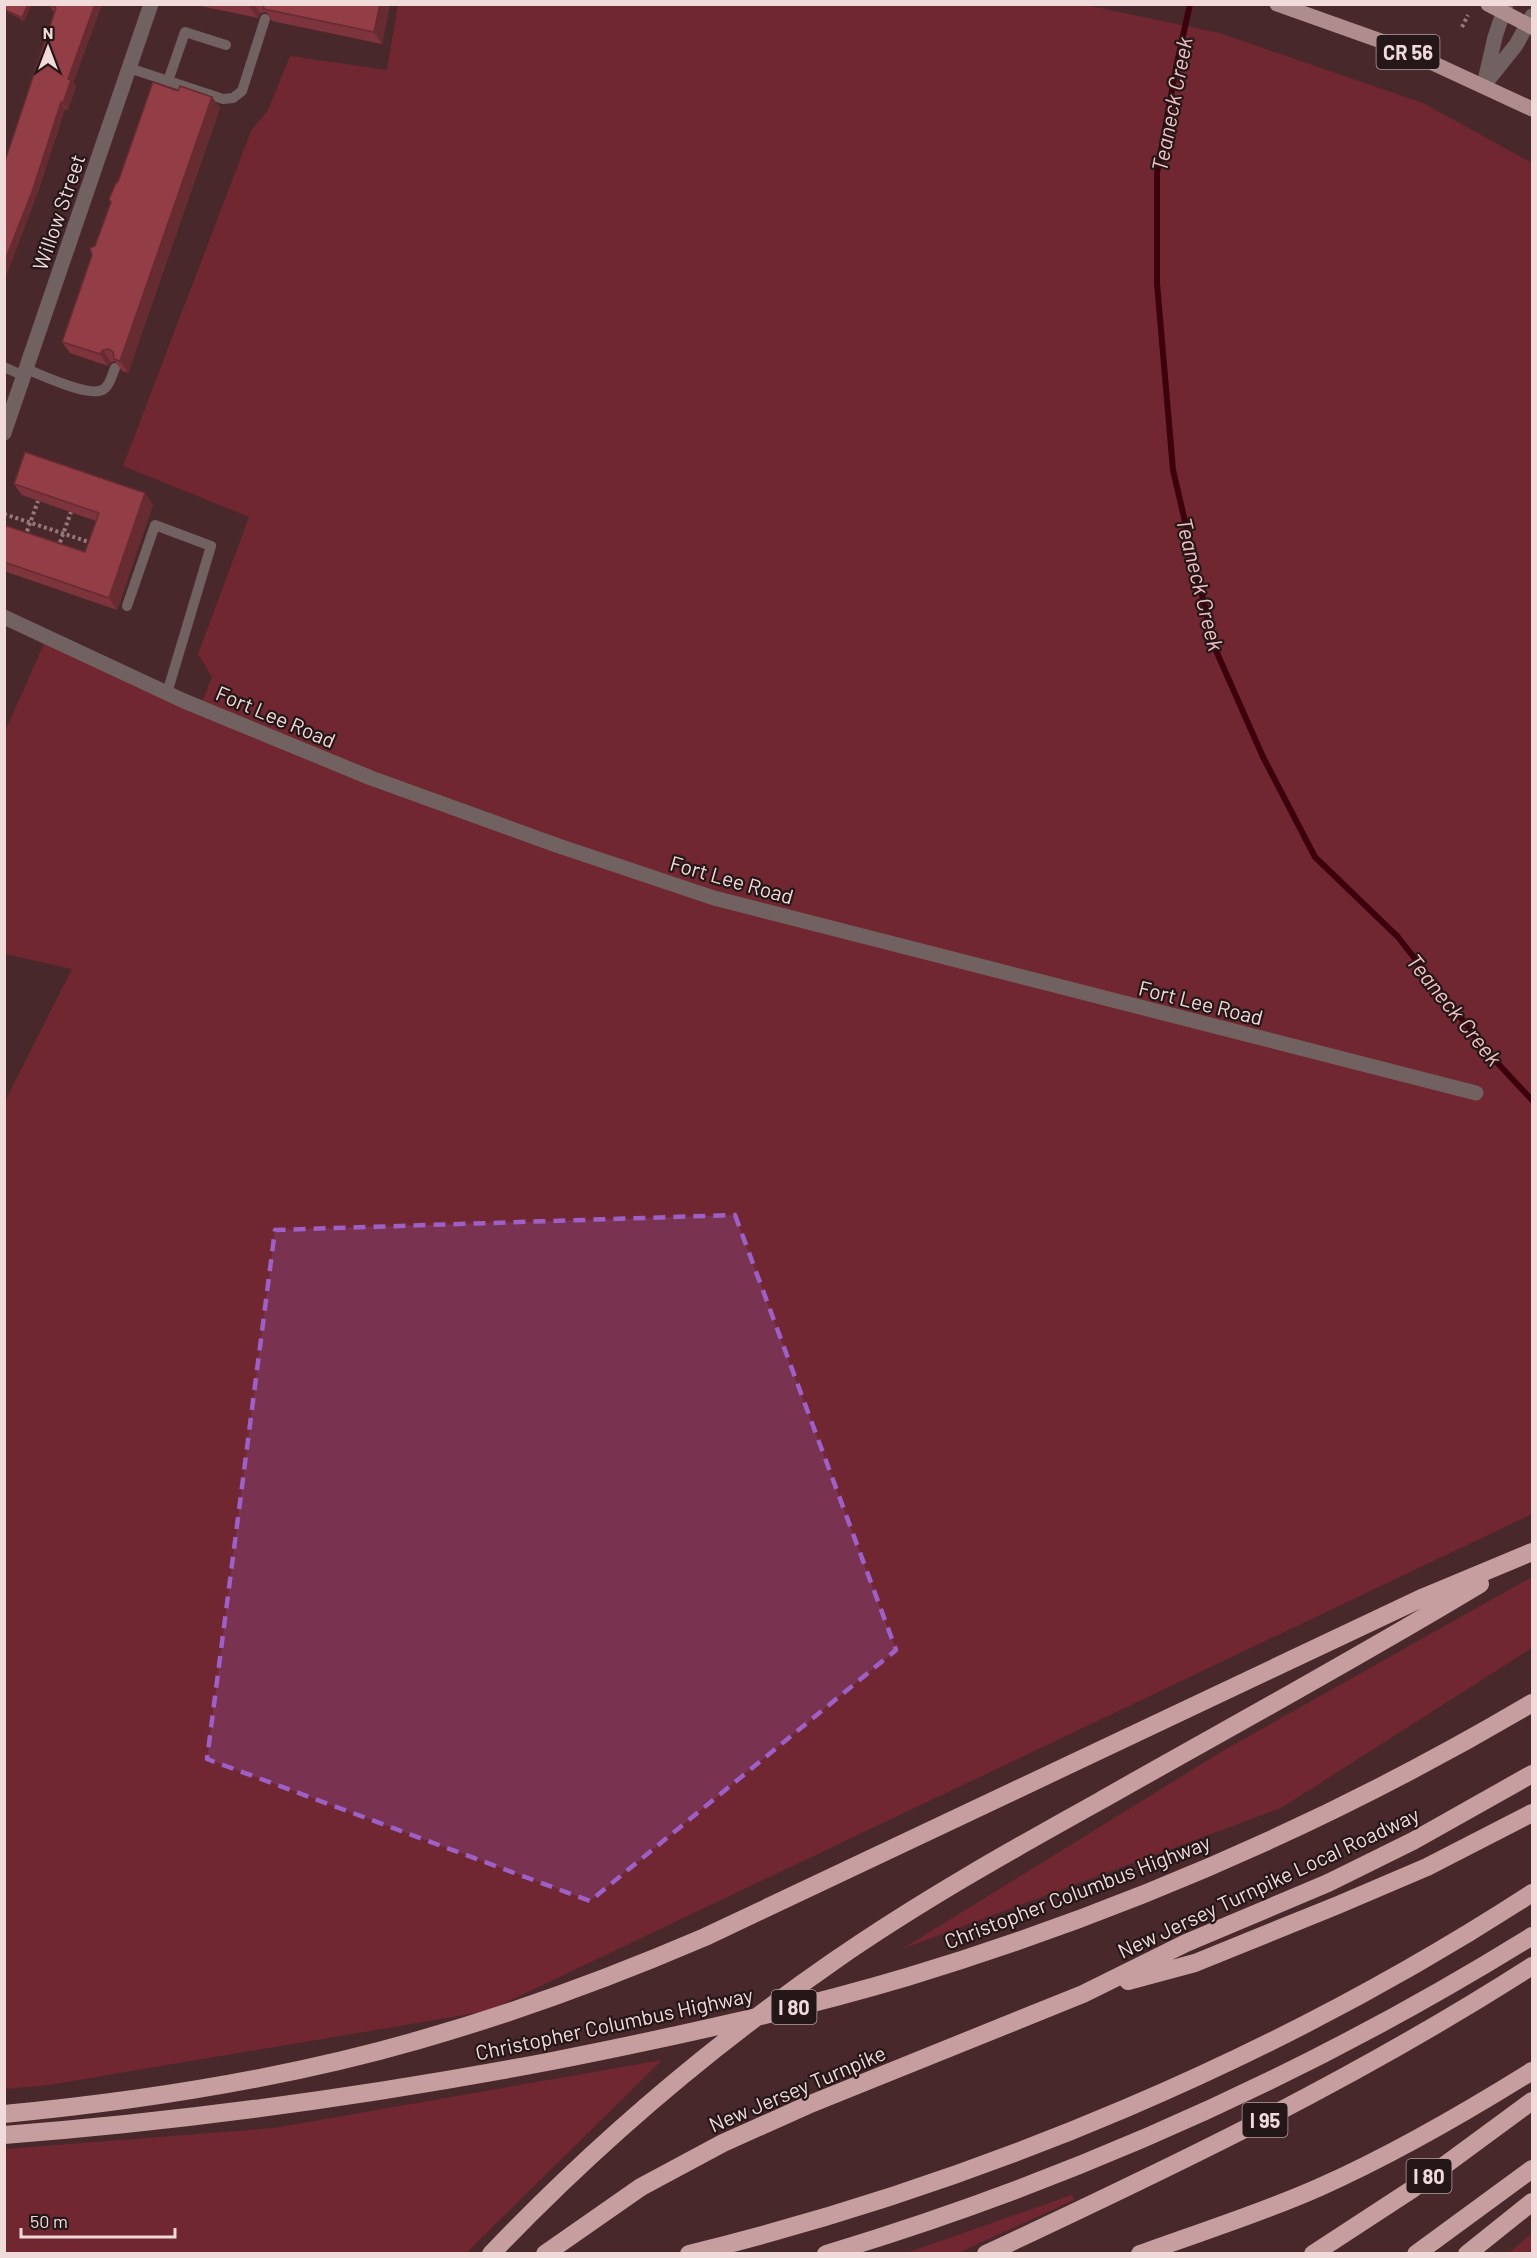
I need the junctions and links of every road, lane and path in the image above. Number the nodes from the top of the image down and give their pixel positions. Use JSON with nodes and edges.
{"nodes":[{"id":1,"x":151,"y":4,"type":"edge"},
{"id":2,"x":1277,"y":4,"type":"edge"},
{"id":3,"x":1488,"y":4,"type":"edge"},
{"id":4,"x":1505,"y":8,"type":"edge"},
{"id":5,"x":1468,"y":15,"type":"dead end"},
{"id":6,"x":265,"y":19,"type":"edge"},
{"id":7,"x":1531,"y":23,"type":"edge"},
{"id":8,"x":1462,"y":27,"type":"dead end"},
{"id":9,"x":226,"y":45,"type":"dead end"},
{"id":10,"x":129,"y":68,"type":"junction"},
{"id":11,"x":168,"y":81,"type":"junction"},
{"id":12,"x":1484,"y":85,"type":"junction"},
{"id":13,"x":1533,"y":109,"type":"edge"},
{"id":14,"x":4,"y":367,"type":"edge"},
{"id":15,"x":115,"y":368,"type":"edge"},
{"id":16,"x":25,"y":373,"type":"junction"},
{"id":17,"x":5,"y":431,"type":"edge"},
{"id":18,"x":38,"y":501,"type":"edge"},
{"id":19,"x":71,"y":512,"type":"edge"},
{"id":20,"x":4,"y":514,"type":"edge"},
{"id":21,"x":31,"y":523,"type":"junction"},
{"id":22,"x":97,"y":533,"type":"edge"},
{"id":23,"x":63,"y":534,"type":"junction"},
{"id":24,"x":24,"y":540,"type":"edge"},
{"id":25,"x":93,"y":543,"type":"junction"},
{"id":26,"x":100,"y":546,"type":"edge"},
{"id":27,"x":57,"y":552,"type":"edge"},
{"id":28,"x":90,"y":552,"type":"edge"},
{"id":29,"x":127,"y":606,"type":"dead end"},
{"id":30,"x":4,"y":617,"type":"edge"},
{"id":31,"x":167,"y":693,"type":"junction"},
{"id":32,"x":1476,"y":1093,"type":"dead end"},
{"id":33,"x":1533,"y":1552,"type":"edge"},
{"id":34,"x":1533,"y":1703,"type":"edge"},
{"id":35,"x":1533,"y":1773,"type":"edge"},
{"id":36,"x":1533,"y":1813,"type":"edge"},
{"id":37,"x":1533,"y":1893,"type":"edge"},
{"id":38,"x":1533,"y":1936,"type":"edge"},
{"id":39,"x":1533,"y":1966,"type":"edge"},
{"id":40,"x":1083,"y":1994,"type":"junction"},
{"id":41,"x":1533,"y":2071,"type":"edge"},
{"id":42,"x":1533,"y":2101,"type":"edge"},
{"id":43,"x":4,"y":2115,"type":"edge"},
{"id":44,"x":4,"y":2135,"type":"edge"},
{"id":45,"x":1533,"y":2169,"type":"edge"},
{"id":46,"x":1533,"y":2202,"type":"edge"},
{"id":47,"x":491,"y":2253,"type":"edge"},
{"id":48,"x":545,"y":2253,"type":"edge"},
{"id":49,"x":689,"y":2253,"type":"edge"},
{"id":50,"x":826,"y":2253,"type":"edge"},
{"id":51,"x":986,"y":2253,"type":"edge"},
{"id":52,"x":1140,"y":2253,"type":"edge"},
{"id":53,"x":1313,"y":2253,"type":"edge"},
{"id":54,"x":1416,"y":2253,"type":"edge"},
{"id":55,"x":1467,"y":2253,"type":"edge"}],
"edges":[{"from":1,"to":10,"type":"street","name":"Willow Street"},
{"from":2,"to":12,"type":"main road","number":"CR 56"},
{"from":3,"to":4,"type":"main road"},
{"from":4,"to":7,"type":"main road"},
{"from":4,"to":12,"type":"street"},
{"from":5,"to":8,"type":"path"},
{"from":6,"to":11,"type":"lane"},
{"from":7,"to":12,"type":"street"},
{"from":9,"to":11,"type":"lane"},
{"from":10,"to":11,"type":"lane"},
{"from":10,"to":16,"type":"street","name":"Willow Street"},
{"from":12,"to":13,"type":"main road","number":"CR 56"},
{"from":14,"to":16,"type":"lane"},
{"from":15,"to":16,"type":"lane"},
{"from":16,"to":17,"type":"street","name":"Willow Street"},
{"from":18,"to":21,"type":"path"},
{"from":19,"to":23,"type":"path"},
{"from":20,"to":21,"type":"path"},
{"from":21,"to":23,"type":"path"},
{"from":21,"to":24,"type":"path"},
{"from":22,"to":25,"type":"path"},
{"from":23,"to":25,"type":"path"},
{"from":23,"to":27,"type":"path"},
{"from":25,"to":26,"type":"path"},
{"from":25,"to":28,"type":"path"},
{"from":29,"to":31,"type":"lane"},
{"from":30,"to":31,"type":"street","name":"Fort Lee Road"},
{"from":31,"to":32,"type":"street","name":"Fort Lee Road"},
{"from":33,"to":43,"type":"highway"},
{"from":33,"to":47,"type":"highway"},
{"from":34,"to":44,"type":"highway","name":"Christopher Columbus Highway","number":"I 80"},
{"from":35,"to":40,"type":"highway","name":"New Jersey Turnpike Local Roadway"},
{"from":36,"to":40,"type":"highway"},
{"from":37,"to":49,"type":"highway"},
{"from":38,"to":50,"type":"highway"},
{"from":39,"to":51,"type":"highway","number":"I 95"},
{"from":40,"to":48,"type":"highway","name":"New Jersey Turnpike"},
{"from":41,"to":52,"type":"highway"},
{"from":42,"to":53,"type":"highway","number":"I 80"},
{"from":45,"to":54,"type":"highway"},
{"from":46,"to":55,"type":"highway"}]}
